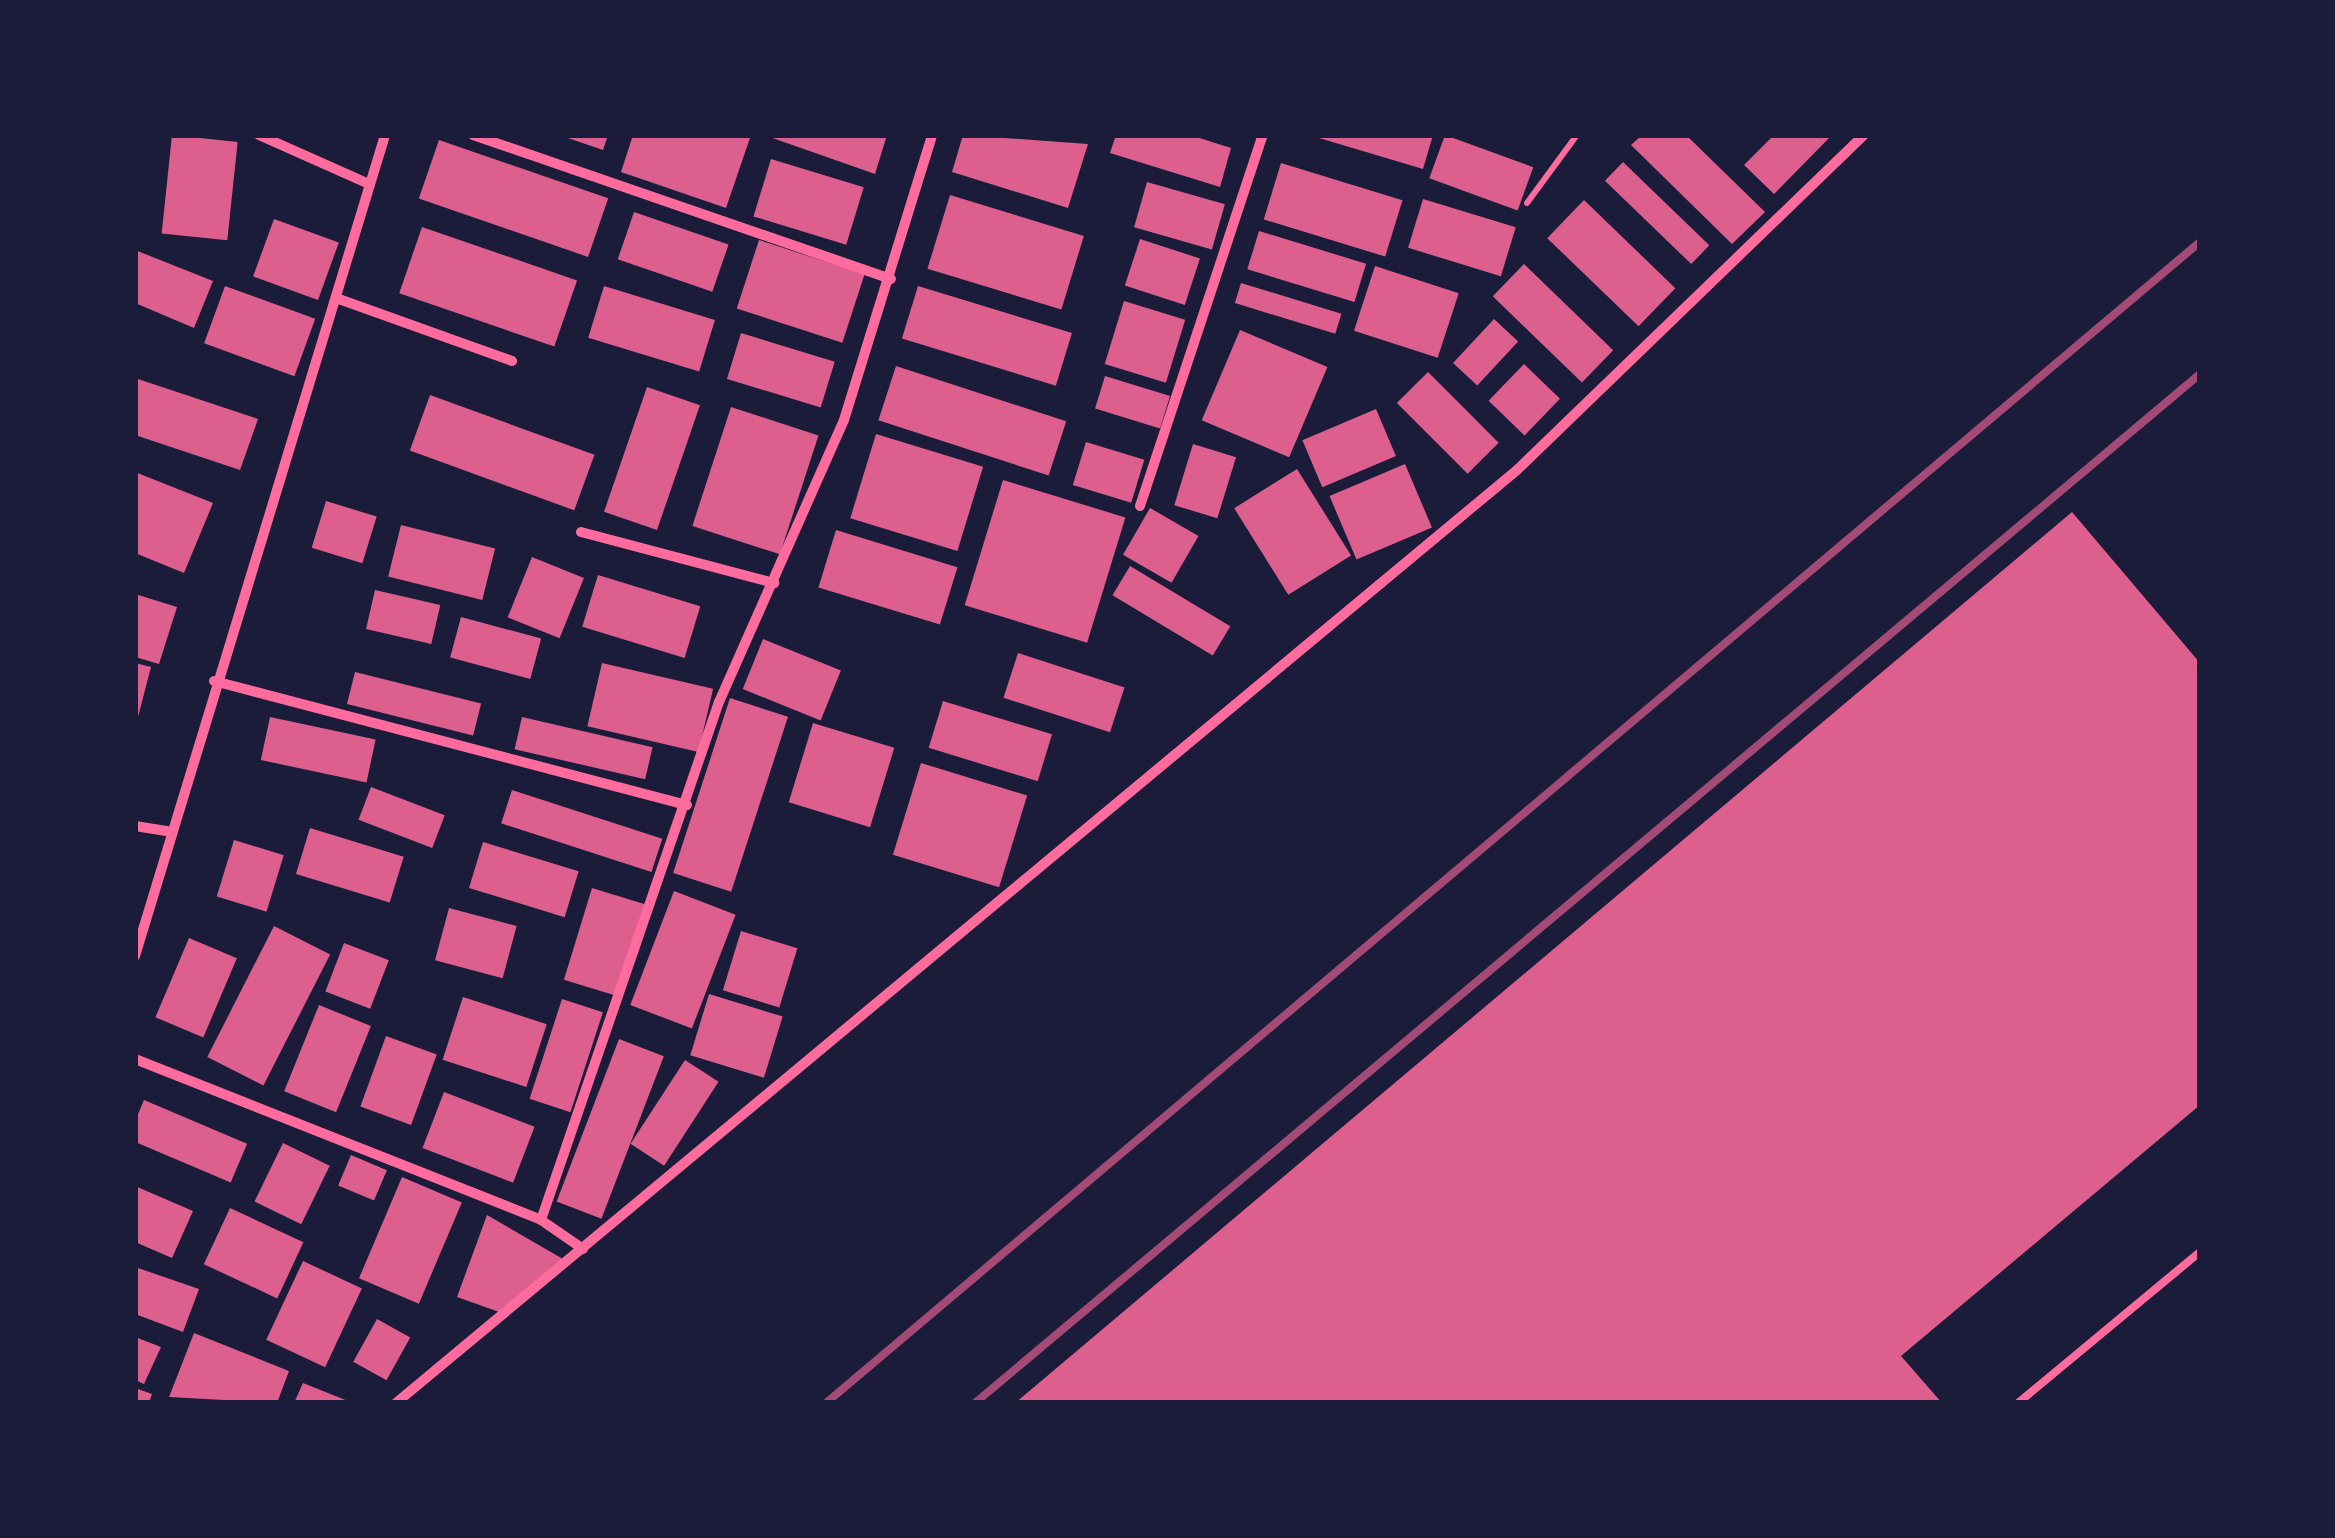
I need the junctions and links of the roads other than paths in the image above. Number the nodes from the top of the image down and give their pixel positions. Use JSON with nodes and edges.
{"nodes":[{"id":1,"x":259,"y":135,"type":"edge"},
{"id":2,"x":385,"y":135,"type":"edge"},
{"id":3,"x":473,"y":135,"type":"edge"},
{"id":4,"x":932,"y":135,"type":"edge"},
{"id":5,"x":1263,"y":135,"type":"edge"},
{"id":6,"x":1864,"y":135,"type":"edge"},
{"id":7,"x":368,"y":183,"type":"junction"},
{"id":8,"x":891,"y":279,"type":"junction"},
{"id":9,"x":336,"y":298,"type":"junction"},
{"id":10,"x":512,"y":361,"type":"dead end"},
{"id":11,"x":1140,"y":506,"type":"dead end"},
{"id":12,"x":581,"y":532,"type":"dead end"},
{"id":13,"x":774,"y":583,"type":"junction"},
{"id":14,"x":214,"y":680,"type":"junction"},
{"id":15,"x":686,"y":805,"type":"junction"},
{"id":16,"x":135,"y":826,"type":"edge"},
{"id":17,"x":173,"y":832,"type":"junction"},
{"id":18,"x":135,"y":956,"type":"edge"},
{"id":19,"x":135,"y":1058,"type":"edge"},
{"id":20,"x":541,"y":1220,"type":"junction"},
{"id":21,"x":583,"y":1250,"type":"junction"},
{"id":22,"x":2200,"y":1252,"type":"edge"},
{"id":23,"x":396,"y":1403,"type":"edge"},
{"id":24,"x":2018,"y":1403,"type":"edge"}],
"edges":[{"from":1,"to":7,"type":"street"},
{"from":2,"to":7,"type":"street"},
{"from":3,"to":8,"type":"street"},
{"from":4,"to":8,"type":"street"},
{"from":5,"to":11,"type":"street"},
{"from":6,"to":21,"type":"street"},
{"from":7,"to":9,"type":"street"},
{"from":8,"to":13,"type":"street"},
{"from":9,"to":10,"type":"street"},
{"from":9,"to":14,"type":"street"},
{"from":12,"to":13,"type":"street"},
{"from":13,"to":15,"type":"street"},
{"from":14,"to":15,"type":"street"},
{"from":14,"to":17,"type":"street"},
{"from":15,"to":20,"type":"street"},
{"from":16,"to":17,"type":"street"},
{"from":17,"to":18,"type":"street"},
{"from":19,"to":20,"type":"street"},
{"from":20,"to":21,"type":"street"},
{"from":21,"to":23,"type":"street"},
{"from":22,"to":24,"type":"lane"}]}
